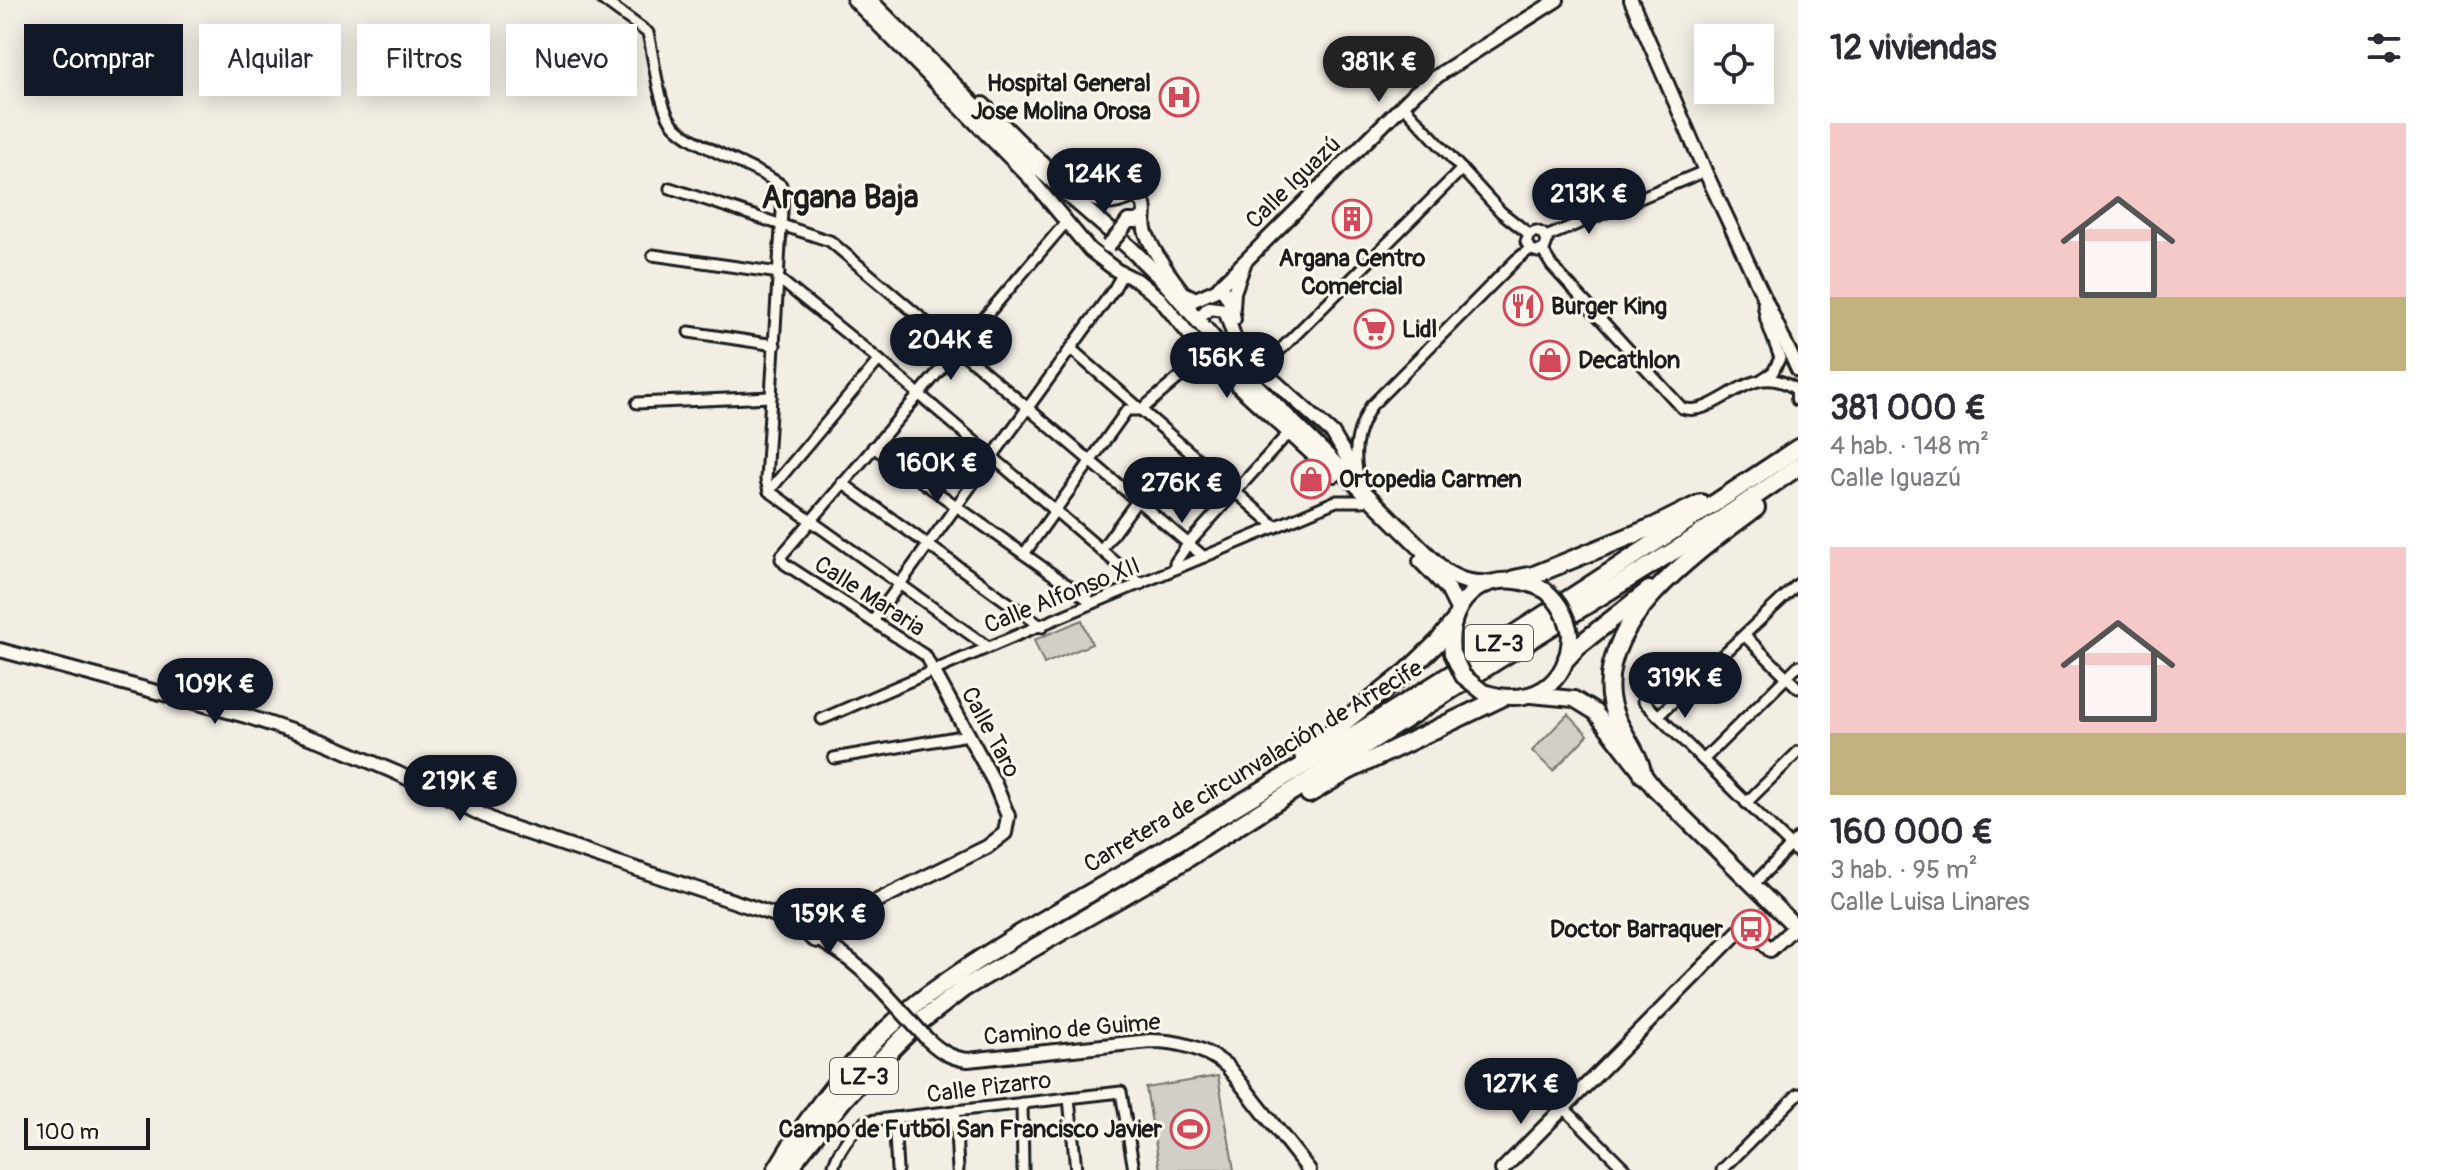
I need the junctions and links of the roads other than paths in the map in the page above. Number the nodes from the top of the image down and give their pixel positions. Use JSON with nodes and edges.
{"nodes":[{"id":1,"x":603,"y":0,"type":"edge"},
{"id":2,"x":854,"y":0,"type":"edge"},
{"id":3,"x":863,"y":0,"type":"edge"},
{"id":4,"x":869,"y":0,"type":"edge"},
{"id":5,"x":879,"y":0,"type":"edge"},
{"id":6,"x":1557,"y":0,"type":"edge"},
{"id":7,"x":1631,"y":0,"type":"edge"},
{"id":8,"x":1403,"y":105,"type":"junction"},
{"id":9,"x":1462,"y":169,"type":"junction"},
{"id":10,"x":1705,"y":171,"type":"junction"},
{"id":11,"x":670,"y":188,"type":"dead end"},
{"id":12,"x":1123,"y":201,"type":"junction"},
{"id":13,"x":1144,"y":217,"type":"junction"},
{"id":14,"x":1067,"y":221,"type":"junction"},
{"id":15,"x":781,"y":225,"type":"junction"},
{"id":16,"x":1125,"y":226,"type":"junction"},
{"id":17,"x":1529,"y":234,"type":"junction"},
{"id":18,"x":1546,"y":237,"type":"junction"},
{"id":19,"x":1530,"y":249,"type":"junction"},
{"id":20,"x":1542,"y":250,"type":"junction"},
{"id":21,"x":1104,"y":252,"type":"junction"},
{"id":22,"x":653,"y":255,"type":"dead end"},
{"id":23,"x":1245,"y":261,"type":"junction"},
{"id":24,"x":1123,"y":273,"type":"junction"},
{"id":25,"x":779,"y":276,"type":"junction"},
{"id":26,"x":1217,"y":289,"type":"junction"},
{"id":27,"x":1182,"y":291,"type":"junction"},
{"id":28,"x":1762,"y":297,"type":"junction"},
{"id":29,"x":1229,"y":310,"type":"junction"},
{"id":30,"x":1205,"y":317,"type":"junction"},
{"id":31,"x":689,"y":332,"type":"dead end"},
{"id":32,"x":775,"y":345,"type":"junction"},
{"id":33,"x":958,"y":349,"type":"junction"},
{"id":34,"x":1071,"y":349,"type":"junction"},
{"id":35,"x":1207,"y":354,"type":"junction"},
{"id":36,"x":879,"y":360,"type":"junction"},
{"id":37,"x":1259,"y":366,"type":"junction"},
{"id":38,"x":1798,"y":370,"type":"edge"},
{"id":39,"x":1761,"y":380,"type":"junction"},
{"id":40,"x":1798,"y":390,"type":"edge"},
{"id":41,"x":919,"y":394,"type":"junction"},
{"id":42,"x":771,"y":397,"type":"junction"},
{"id":43,"x":1798,"y":399,"type":"edge"},
{"id":44,"x":637,"y":403,"type":"dead end"},
{"id":45,"x":1028,"y":407,"type":"junction"},
{"id":46,"x":1141,"y":410,"type":"junction"},
{"id":47,"x":1290,"y":435,"type":"junction"},
{"id":48,"x":873,"y":447,"type":"junction"},
{"id":49,"x":1322,"y":449,"type":"junction"},
{"id":50,"x":1797,"y":449,"type":"edge"},
{"id":51,"x":993,"y":457,"type":"junction"},
{"id":52,"x":1091,"y":460,"type":"junction"},
{"id":53,"x":1798,"y":467,"type":"edge"},
{"id":54,"x":906,"y":471,"type":"junction"},
{"id":55,"x":983,"y":471,"type":"junction"},
{"id":56,"x":1335,"y":475,"type":"junction"},
{"id":57,"x":1357,"y":475,"type":"junction"},
{"id":58,"x":1783,"y":477,"type":"junction"},
{"id":59,"x":842,"y":483,"type":"junction"},
{"id":60,"x":769,"y":491,"type":"junction"},
{"id":61,"x":1235,"y":491,"type":"junction"},
{"id":62,"x":1366,"y":500,"type":"junction"},
{"id":63,"x":1137,"y":501,"type":"junction"},
{"id":64,"x":956,"y":507,"type":"junction"},
{"id":65,"x":1055,"y":511,"type":"junction"},
{"id":66,"x":810,"y":522,"type":"junction"},
{"id":67,"x":1276,"y":527,"type":"junction"},
{"id":68,"x":1188,"y":544,"type":"junction"},
{"id":69,"x":928,"y":545,"type":"junction"},
{"id":70,"x":1101,"y":550,"type":"junction"},
{"id":71,"x":1024,"y":554,"type":"junction"},
{"id":72,"x":1204,"y":557,"type":"junction"},
{"id":73,"x":1684,"y":565,"type":"junction"},
{"id":74,"x":1177,"y":568,"type":"junction"},
{"id":75,"x":1514,"y":579,"type":"junction"},
{"id":76,"x":1490,"y":583,"type":"junction"},
{"id":77,"x":899,"y":584,"type":"junction"},
{"id":78,"x":1141,"y":584,"type":"junction"},
{"id":79,"x":1798,"y":584,"type":"edge"},
{"id":80,"x":1093,"y":603,"type":"junction"},
{"id":81,"x":1455,"y":616,"type":"junction"},
{"id":82,"x":873,"y":621,"type":"junction"},
{"id":83,"x":1042,"y":627,"type":"junction"},
{"id":84,"x":1745,"y":636,"type":"junction"},
{"id":85,"x":988,"y":647,"type":"junction"},
{"id":86,"x":0,"y":650,"type":"edge"},
{"id":87,"x":1564,"y":664,"type":"junction"},
{"id":88,"x":1798,"y":666,"type":"edge"},
{"id":89,"x":933,"y":670,"type":"junction"},
{"id":90,"x":1787,"y":677,"type":"junction"},
{"id":91,"x":1650,"y":682,"type":"dead end"},
{"id":92,"x":1798,"y":688,"type":"edge"},
{"id":93,"x":1531,"y":695,"type":"junction"},
{"id":94,"x":1501,"y":698,"type":"junction"},
{"id":95,"x":1574,"y":699,"type":"junction"},
{"id":96,"x":1658,"y":716,"type":"junction"},
{"id":97,"x":822,"y":719,"type":"dead end"},
{"id":98,"x":968,"y":735,"type":"junction"},
{"id":99,"x":1798,"y":752,"type":"edge"},
{"id":100,"x":834,"y":758,"type":"dead end"},
{"id":101,"x":1703,"y":760,"type":"junction"},
{"id":102,"x":1643,"y":775,"type":"junction"},
{"id":103,"x":1746,"y":803,"type":"junction"},
{"id":104,"x":1198,"y":830,"type":"junction"},
{"id":105,"x":1796,"y":845,"type":"edge"},
{"id":106,"x":1177,"y":865,"type":"junction"},
{"id":107,"x":1752,"y":886,"type":"junction"},
{"id":108,"x":846,"y":916,"type":"junction"},
{"id":109,"x":817,"y":918,"type":"junction"},
{"id":110,"x":793,"y":921,"type":"junction"},
{"id":111,"x":1797,"y":927,"type":"edge"},
{"id":112,"x":830,"y":931,"type":"junction"},
{"id":113,"x":1039,"y":934,"type":"junction"},
{"id":114,"x":813,"y":937,"type":"junction"},
{"id":115,"x":836,"y":949,"type":"junction"},
{"id":116,"x":1798,"y":1094,"type":"edge"},
{"id":117,"x":1069,"y":1098,"type":"junction"},
{"id":118,"x":1022,"y":1103,"type":"junction"},
{"id":119,"x":1564,"y":1108,"type":"junction"},
{"id":120,"x":955,"y":1111,"type":"junction"},
{"id":121,"x":894,"y":1118,"type":"junction"},
{"id":122,"x":776,"y":1170,"type":"edge"},
{"id":123,"x":790,"y":1170,"type":"edge"},
{"id":124,"x":833,"y":1170,"type":"edge"},
{"id":125,"x":897,"y":1170,"type":"edge"},
{"id":126,"x":958,"y":1170,"type":"edge"},
{"id":127,"x":1023,"y":1170,"type":"edge"},
{"id":128,"x":1076,"y":1170,"type":"edge"},
{"id":129,"x":1134,"y":1170,"type":"edge"},
{"id":130,"x":1309,"y":1170,"type":"edge"},
{"id":131,"x":1502,"y":1170,"type":"edge"},
{"id":132,"x":1626,"y":1170,"type":"edge"},
{"id":133,"x":1722,"y":1170,"type":"edge"}],
"edges":[{"from":1,"to":15,"type":"street"},
{"from":2,"to":14,"type":"street"},
{"from":3,"to":56,"type":"main road"},
{"from":4,"to":49,"type":"main road"},
{"from":5,"to":12,"type":"street"},
{"from":6,"to":8,"type":"street","name":"Calle Iguazú"},
{"from":7,"to":10,"type":"street"},
{"from":8,"to":9,"type":"street"},
{"from":8,"to":23,"type":"street","name":"Calle Iguazú"},
{"from":9,"to":17,"type":"street"},
{"from":9,"to":37,"type":"street"},
{"from":10,"to":18,"type":"street"},
{"from":10,"to":28,"type":"street"},
{"from":11,"to":15,"type":"street"},
{"from":12,"to":13,"type":"street"},
{"from":12,"to":16,"type":"street"},
{"from":13,"to":16,"type":"street"},
{"from":13,"to":27,"type":"street"},
{"from":14,"to":21,"type":"street"},
{"from":14,"to":33,"type":"street"},
{"from":15,"to":25,"type":"street"},
{"from":15,"to":33,"type":"street"},
{"from":16,"to":21,"type":"street","bridge":true},
{"from":17,"to":18,"type":"street"},
{"from":17,"to":19,"type":"street"},
{"from":18,"to":20,"type":"street"},
{"from":19,"to":20,"type":"street"},
{"from":19,"to":57,"type":"street"},
{"from":20,"to":39,"type":"street"},
{"from":21,"to":24,"type":"street"},
{"from":22,"to":25,"type":"street"},
{"from":23,"to":26,"type":"street","name":"Calle Iguazú"},
{"from":23,"to":29,"type":"street"},
{"from":24,"to":34,"type":"street"},
{"from":24,"to":35,"type":"street"},
{"from":25,"to":32,"type":"street"},
{"from":25,"to":36,"type":"street"},
{"from":26,"to":27,"type":"street"},
{"from":26,"to":29,"type":"street"},
{"from":26,"to":30,"type":"street","name":"Calle Iguazú"},
{"from":27,"to":30,"type":"street"},
{"from":28,"to":38,"type":"street"},
{"from":28,"to":39,"type":"street"},
{"from":29,"to":30,"type":"street"},
{"from":29,"to":37,"type":"street"},
{"from":30,"to":49,"type":"street"},
{"from":31,"to":32,"type":"street"},
{"from":32,"to":42,"type":"street"},
{"from":33,"to":41,"type":"street"},
{"from":33,"to":45,"type":"street"},
{"from":34,"to":45,"type":"street"},
{"from":34,"to":46,"type":"street"},
{"from":35,"to":46,"type":"street"},
{"from":35,"to":47,"type":"street"},
{"from":36,"to":41,"type":"street"},
{"from":36,"to":60,"type":"street"},
{"from":37,"to":57,"type":"street"},
{"from":39,"to":40,"type":"street"},
{"from":40,"to":43,"type":"street"},
{"from":41,"to":48,"type":"street"},
{"from":41,"to":51,"type":"street"},
{"from":42,"to":44,"type":"street"},
{"from":42,"to":60,"type":"street"},
{"from":45,"to":51,"type":"street"},
{"from":45,"to":52,"type":"street"},
{"from":46,"to":52,"type":"street"},
{"from":46,"to":61,"type":"street"},
{"from":47,"to":56,"type":"street"},
{"from":47,"to":61,"type":"street"},
{"from":48,"to":54,"type":"street"},
{"from":48,"to":59,"type":"street"},
{"from":49,"to":62,"type":"main road"},
{"from":50,"to":75,"type":"highway","number":"LZ-3"},
{"from":50,"to":104,"type":"highway","name":"Carretera de circunvalación de Arrecife","number":"LZ-3"},
{"from":51,"to":55,"type":"street"},
{"from":51,"to":65,"type":"street"},
{"from":52,"to":63,"type":"street"},
{"from":52,"to":65,"type":"street"},
{"from":53,"to":58,"type":"highway","name":"Carretera de circunvalación de Arrecife","number":"LZ-3"},
{"from":54,"to":55,"type":"street"},
{"from":54,"to":64,"type":"street"},
{"from":55,"to":64,"type":"street"},
{"from":56,"to":62,"type":"main road"},
{"from":57,"to":62,"type":"main road"},
{"from":58,"to":73,"type":"highway","number":"LZ-3"},
{"from":58,"to":106,"type":"highway","name":"Carretera de circunvalación de Arrecife","number":"LZ-3"},
{"from":59,"to":66,"type":"street"},
{"from":59,"to":69,"type":"street"},
{"from":60,"to":66,"type":"street"},
{"from":61,"to":67,"type":"street"},
{"from":61,"to":68,"type":"street"},
{"from":62,"to":67,"type":"street","name":"Calle Alfonso XII"},
{"from":62,"to":76,"type":"main road"},
{"from":62,"to":81,"type":"main road"},
{"from":63,"to":68,"type":"street"},
{"from":63,"to":70,"type":"street"},
{"from":64,"to":69,"type":"street"},
{"from":64,"to":71,"type":"street"},
{"from":65,"to":70,"type":"street"},
{"from":65,"to":71,"type":"street"},
{"from":66,"to":77,"type":"street"},
{"from":66,"to":82,"type":"street","name":"Calle Mararia"},
{"from":67,"to":72,"type":"street","name":"Calle Alfonso XII"},
{"from":68,"to":72,"type":"street"},
{"from":68,"to":74,"type":"street"},
{"from":69,"to":77,"type":"street"},
{"from":69,"to":83,"type":"street"},
{"from":70,"to":78,"type":"street"},
{"from":71,"to":80,"type":"street"},
{"from":72,"to":74,"type":"street","name":"Calle Alfonso XII"},
{"from":73,"to":87,"type":"highway","number":"LZ-3"},
{"from":73,"to":102,"type":"highway","number":"LZ-3"},
{"from":74,"to":78,"type":"street","name":"Calle Alfonso XII"},
{"from":75,"to":76,"type":"main road"},
{"from":75,"to":87,"type":"main road","bridge":true},
{"from":76,"to":81,"type":"main road"},
{"from":77,"to":82,"type":"street"},
{"from":77,"to":85,"type":"street"},
{"from":78,"to":80,"type":"street","name":"Calle Alfonso XII"},
{"from":79,"to":84,"type":"street"},
{"from":80,"to":83,"type":"street","name":"Calle Alfonso XII"},
{"from":81,"to":94,"type":"main road","bridge":true},
{"from":81,"to":104,"type":"highway","number":"LZ-3"},
{"from":82,"to":89,"type":"street","name":"Calle Mararia"},
{"from":83,"to":85,"type":"street","name":"Calle Alfonso XII"},
{"from":84,"to":90,"type":"street"},
{"from":84,"to":96,"type":"street"},
{"from":85,"to":89,"type":"street","name":"Calle Alfonso XII"},
{"from":86,"to":110,"type":"street","name":"Camino de Guime"},
{"from":87,"to":93,"type":"main road"},
{"from":87,"to":95,"type":"main road"},
{"from":88,"to":90,"type":"street"},
{"from":89,"to":97,"type":"street","name":"Calle Alfonso XII"},
{"from":89,"to":98,"type":"street","name":"Calle Taro"},
{"from":90,"to":92,"type":"street"},
{"from":90,"to":101,"type":"street"},
{"from":91,"to":96,"type":"street"},
{"from":93,"to":94,"type":"main road"},
{"from":93,"to":95,"type":"main road"},
{"from":94,"to":106,"type":"highway","number":"LZ-3"},
{"from":95,"to":102,"type":"main road"},
{"from":96,"to":101,"type":"street"},
{"from":98,"to":100,"type":"street"},
{"from":98,"to":108,"type":"street","name":"Calle Taro"},
{"from":99,"to":103,"type":"street"},
{"from":101,"to":103,"type":"street"},
{"from":102,"to":107,"type":"main road"},
{"from":103,"to":105,"type":"street"},
{"from":104,"to":113,"type":"highway","name":"Carretera de circunvalación de Arrecife","number":"LZ-3"},
{"from":105,"to":107,"type":"street"},
{"from":106,"to":113,"type":"highway","name":"Carretera de circunvalación de Arrecife","number":"LZ-3"},
{"from":107,"to":111,"type":"main road"},
{"from":108,"to":109,"type":"street","name":"Camino de Guime"},
{"from":108,"to":112,"type":"street"},
{"from":109,"to":110,"type":"street","name":"Camino de Guime"},
{"from":109,"to":112,"type":"street"},
{"from":109,"to":114,"type":"street"},
{"from":110,"to":114,"type":"street","name":"Camino de Guime"},
{"from":111,"to":119,"type":"street"},
{"from":112,"to":114,"type":"street"},
{"from":112,"to":115,"type":"street"},
{"from":113,"to":122,"type":"highway","name":"Carretera de circunvalación de Arrecife","number":"LZ-3"},
{"from":113,"to":123,"type":"highway","name":"Carretera de circunvalación de Arrecife","number":"LZ-3"},
{"from":114,"to":115,"type":"street","name":"Camino de Guime"},
{"from":115,"to":130,"type":"street","name":"Camino de Guime","bridge":true},
{"from":116,"to":133,"type":"street"},
{"from":117,"to":118,"type":"street","name":"Calle Pizarro"},
{"from":117,"to":128,"type":"street"},
{"from":117,"to":129,"type":"street","name":"Calle Pizarro"},
{"from":118,"to":120,"type":"street","name":"Calle Pizarro"},
{"from":118,"to":127,"type":"street"},
{"from":119,"to":131,"type":"street"},
{"from":119,"to":132,"type":"street"},
{"from":120,"to":121,"type":"street","name":"Calle Pizarro"},
{"from":120,"to":126,"type":"street"},
{"from":121,"to":124,"type":"street","name":"Calle Pizarro"},
{"from":121,"to":125,"type":"street"}]}
